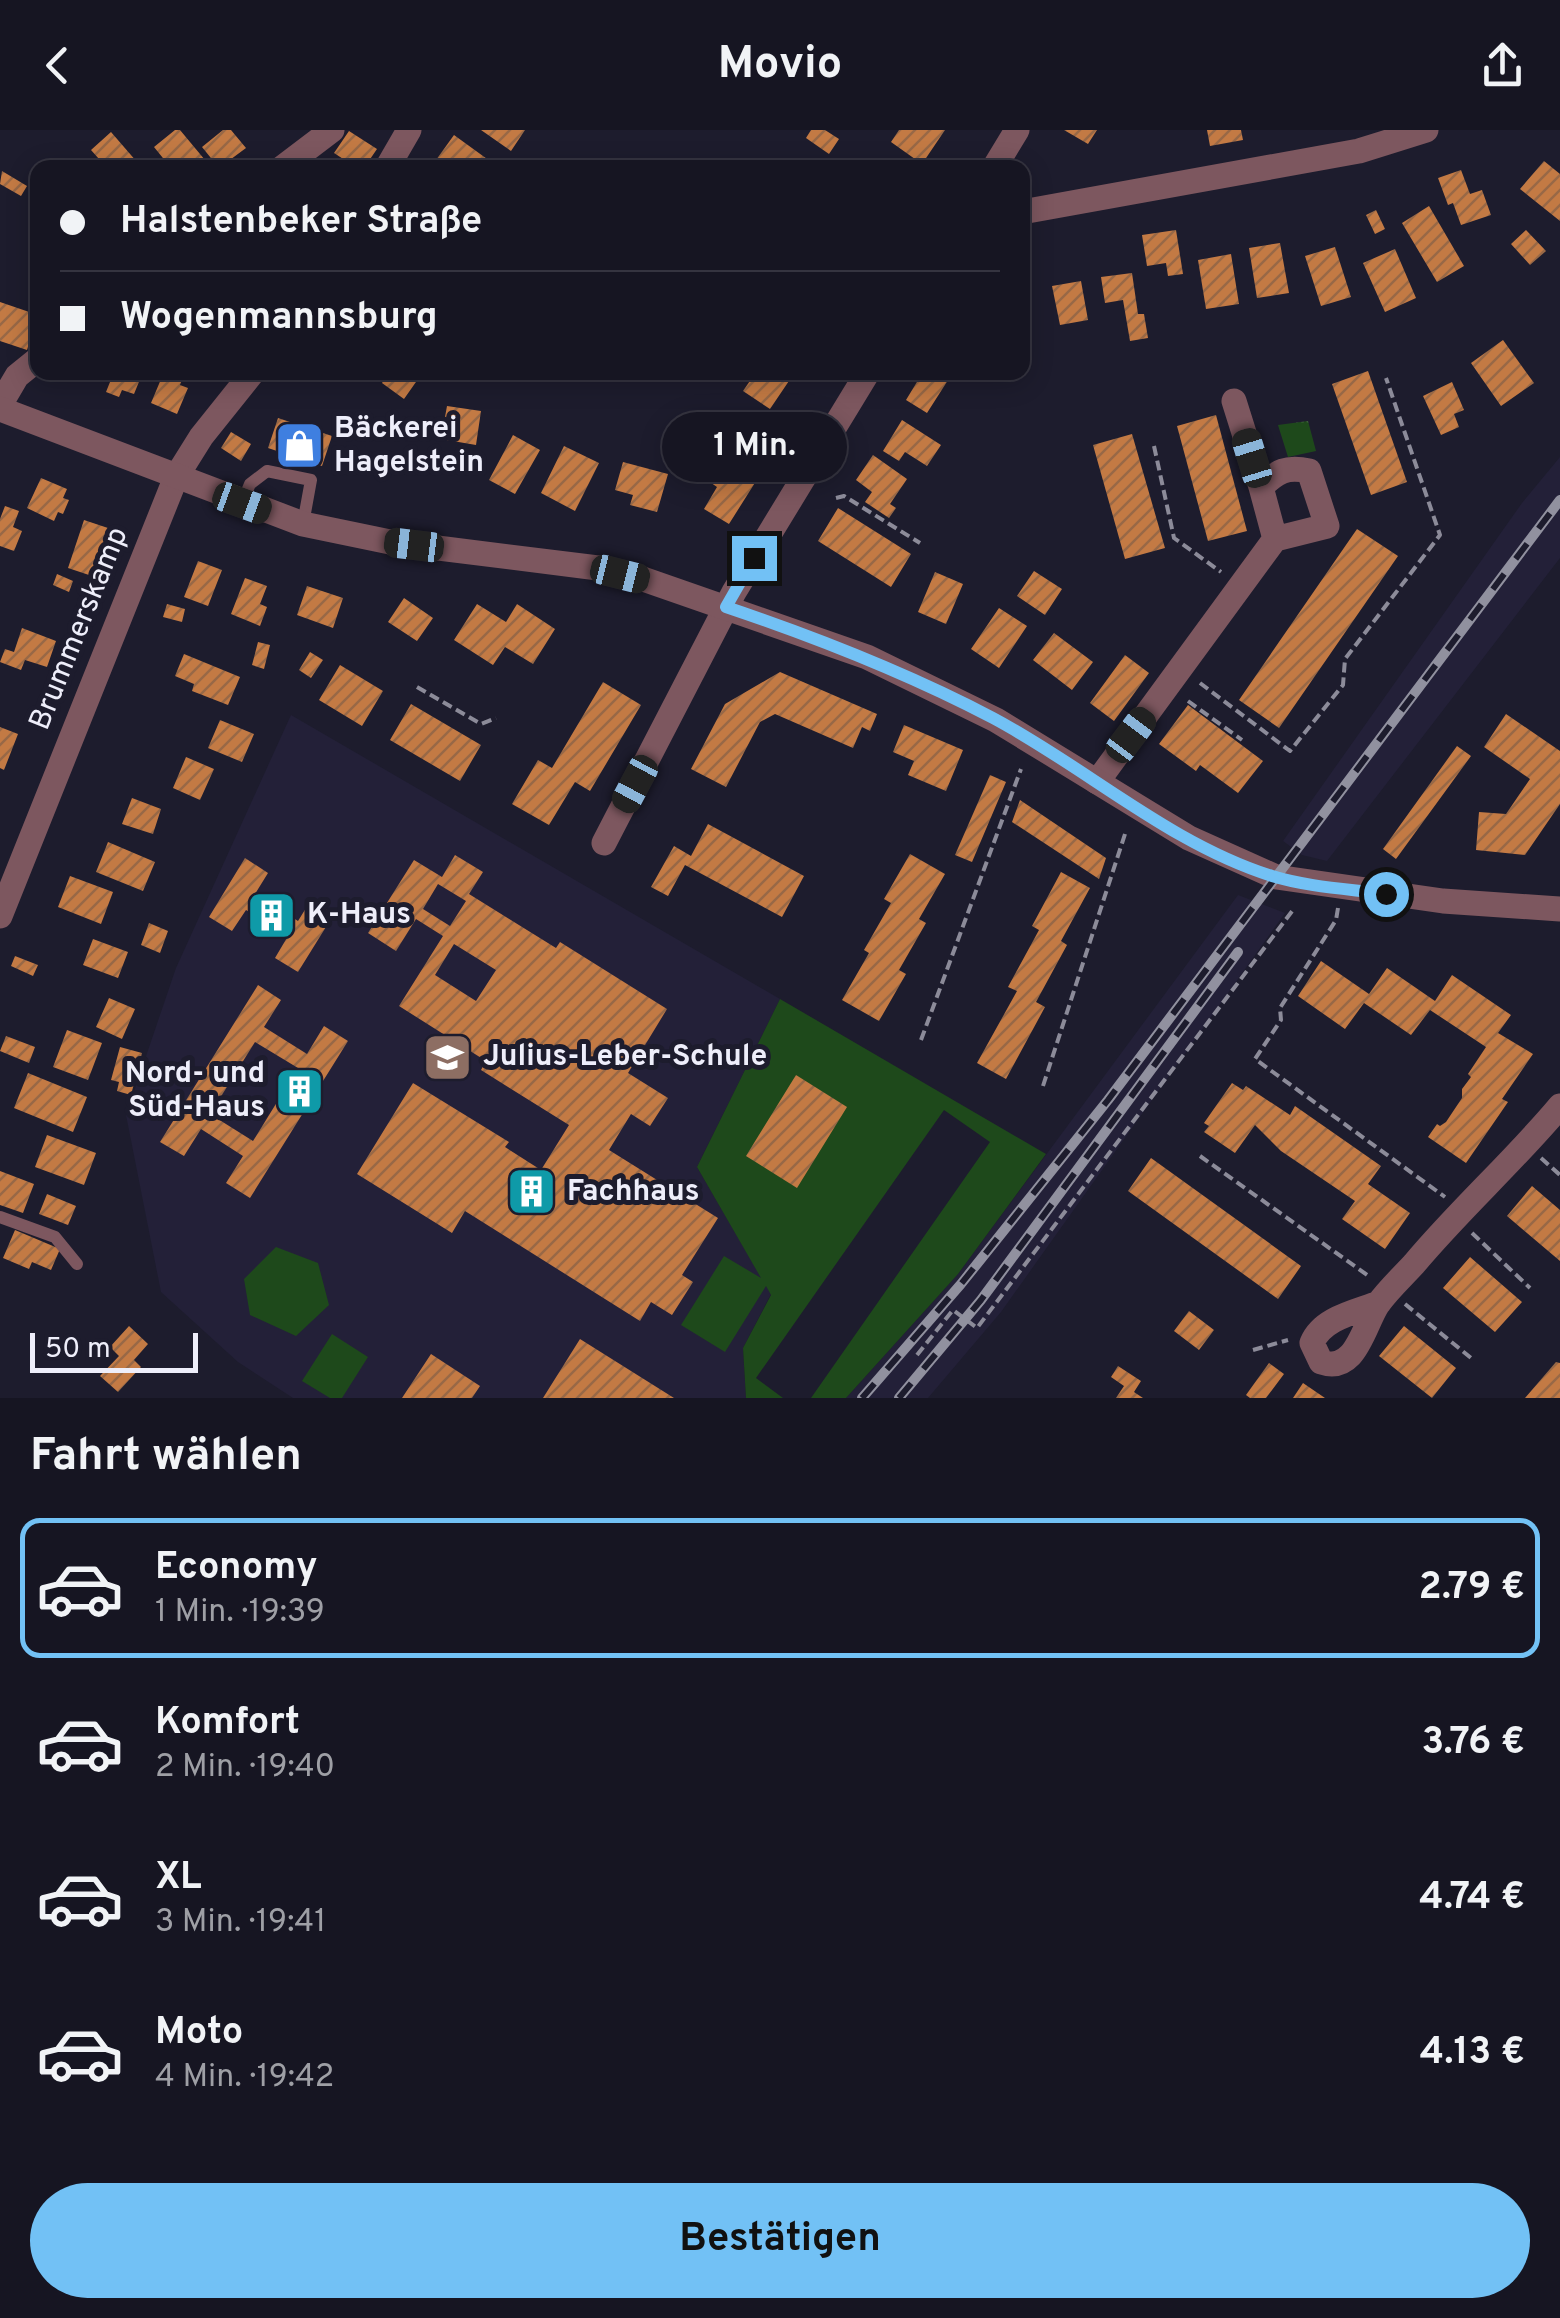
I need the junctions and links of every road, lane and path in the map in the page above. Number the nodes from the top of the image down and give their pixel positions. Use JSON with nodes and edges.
{"nodes":[{"id":1,"x":332,"y":130,"type":"edge"},
{"id":2,"x":409,"y":130,"type":"edge"},
{"id":3,"x":1017,"y":130,"type":"edge"},
{"id":4,"x":1426,"y":130,"type":"edge"},
{"id":5,"x":293,"y":160,"type":"edge"},
{"id":6,"x":392,"y":160,"type":"edge"},
{"id":7,"x":999,"y":160,"type":"edge"},
{"id":8,"x":1030,"y":211,"type":"edge"},
{"id":9,"x":30,"y":365,"type":"edge"},
{"id":10,"x":1386,"y":378,"type":"dead end"},
{"id":11,"x":247,"y":380,"type":"edge"},
{"id":12,"x":863,"y":380,"type":"edge"},
{"id":13,"x":1234,"y":401,"type":"dead end"},
{"id":14,"x":0,"y":407,"type":"edge"},
{"id":15,"x":1154,"y":446,"type":"dead end"},
{"id":16,"x":176,"y":477,"type":"junction"},
{"id":17,"x":1261,"y":488,"type":"junction"},
{"id":18,"x":836,"y":498,"type":"dead end"},
{"id":19,"x":242,"y":503,"type":"junction"},
{"id":20,"x":303,"y":524,"type":"junction"},
{"id":21,"x":1275,"y":539,"type":"junction"},
{"id":22,"x":920,"y":543,"type":"dead end"},
{"id":23,"x":1241,"y":586,"type":"junction"},
{"id":24,"x":726,"y":607,"type":"junction"},
{"id":25,"x":1174,"y":677,"type":"junction"},
{"id":26,"x":416,"y":687,"type":"dead end"},
{"id":27,"x":496,"y":718,"type":"dead end"},
{"id":28,"x":1242,"y":740,"type":"dead end"},
{"id":29,"x":1021,"y":769,"type":"dead end"},
{"id":30,"x":1096,"y":782,"type":"junction"},
{"id":31,"x":1125,"y":834,"type":"dead end"},
{"id":32,"x":604,"y":843,"type":"dead end"},
{"id":33,"x":1340,"y":888,"type":"junction"},
{"id":34,"x":1560,"y":908,"type":"edge"},
{"id":35,"x":1293,"y":910,"type":"dead end"},
{"id":36,"x":0,"y":916,"type":"edge"},
{"id":37,"x":921,"y":1040,"type":"dead end"},
{"id":38,"x":1043,"y":1086,"type":"dead end"},
{"id":39,"x":1560,"y":1106,"type":"edge"},
{"id":40,"x":1200,"y":1156,"type":"dead end"},
{"id":41,"x":1458,"y":1212,"type":"junction"},
{"id":42,"x":0,"y":1217,"type":"edge"},
{"id":43,"x":77,"y":1264,"type":"dead end"},
{"id":44,"x":1530,"y":1288,"type":"dead end"},
{"id":45,"x":1384,"y":1297,"type":"junction"},
{"id":46,"x":1316,"y":1332,"type":"junction"},
{"id":47,"x":1253,"y":1350,"type":"dead end"},
{"id":48,"x":917,"y":1355,"type":"dead end"},
{"id":49,"x":1471,"y":1358,"type":"dead end"}],
"edges":[{"from":1,"to":5,"type":"street"},
{"from":2,"to":6,"type":"street"},
{"from":3,"to":7,"type":"street"},
{"from":4,"to":8,"type":"street"},
{"from":9,"to":14,"type":"street"},
{"from":10,"to":25,"type":"path"},
{"from":11,"to":16,"type":"street","name":"Brummerskamp"},
{"from":12,"to":24,"type":"street"},
{"from":13,"to":17,"type":"street"},
{"from":14,"to":16,"type":"street"},
{"from":15,"to":23,"type":"path"},
{"from":16,"to":19,"type":"street"},
{"from":16,"to":36,"type":"street","name":"Brummerskamp"},
{"from":17,"to":21,"type":"street"},
{"from":17,"to":21,"type":"street"},
{"from":18,"to":22,"type":"path"},
{"from":19,"to":20,"type":"street"},
{"from":19,"to":20,"type":"lane"},
{"from":20,"to":24,"type":"street"},
{"from":21,"to":23,"type":"street"},
{"from":23,"to":25,"type":"street"},
{"from":24,"to":30,"type":"street"},
{"from":24,"to":32,"type":"street"},
{"from":25,"to":28,"type":"path"},
{"from":25,"to":30,"type":"street"},
{"from":26,"to":27,"type":"path"},
{"from":29,"to":37,"type":"path"},
{"from":30,"to":33,"type":"street"},
{"from":31,"to":38,"type":"path"},
{"from":33,"to":34,"type":"street"},
{"from":33,"to":41,"type":"path"},
{"from":35,"to":48,"type":"path"},
{"from":39,"to":41,"type":"street"},
{"from":40,"to":45,"type":"path"},
{"from":41,"to":44,"type":"path"},
{"from":41,"to":45,"type":"street"},
{"from":42,"to":43,"type":"lane"},
{"from":45,"to":46,"type":"street"},
{"from":45,"to":46,"type":"street"},
{"from":45,"to":49,"type":"path"},
{"from":46,"to":47,"type":"path"}]}
